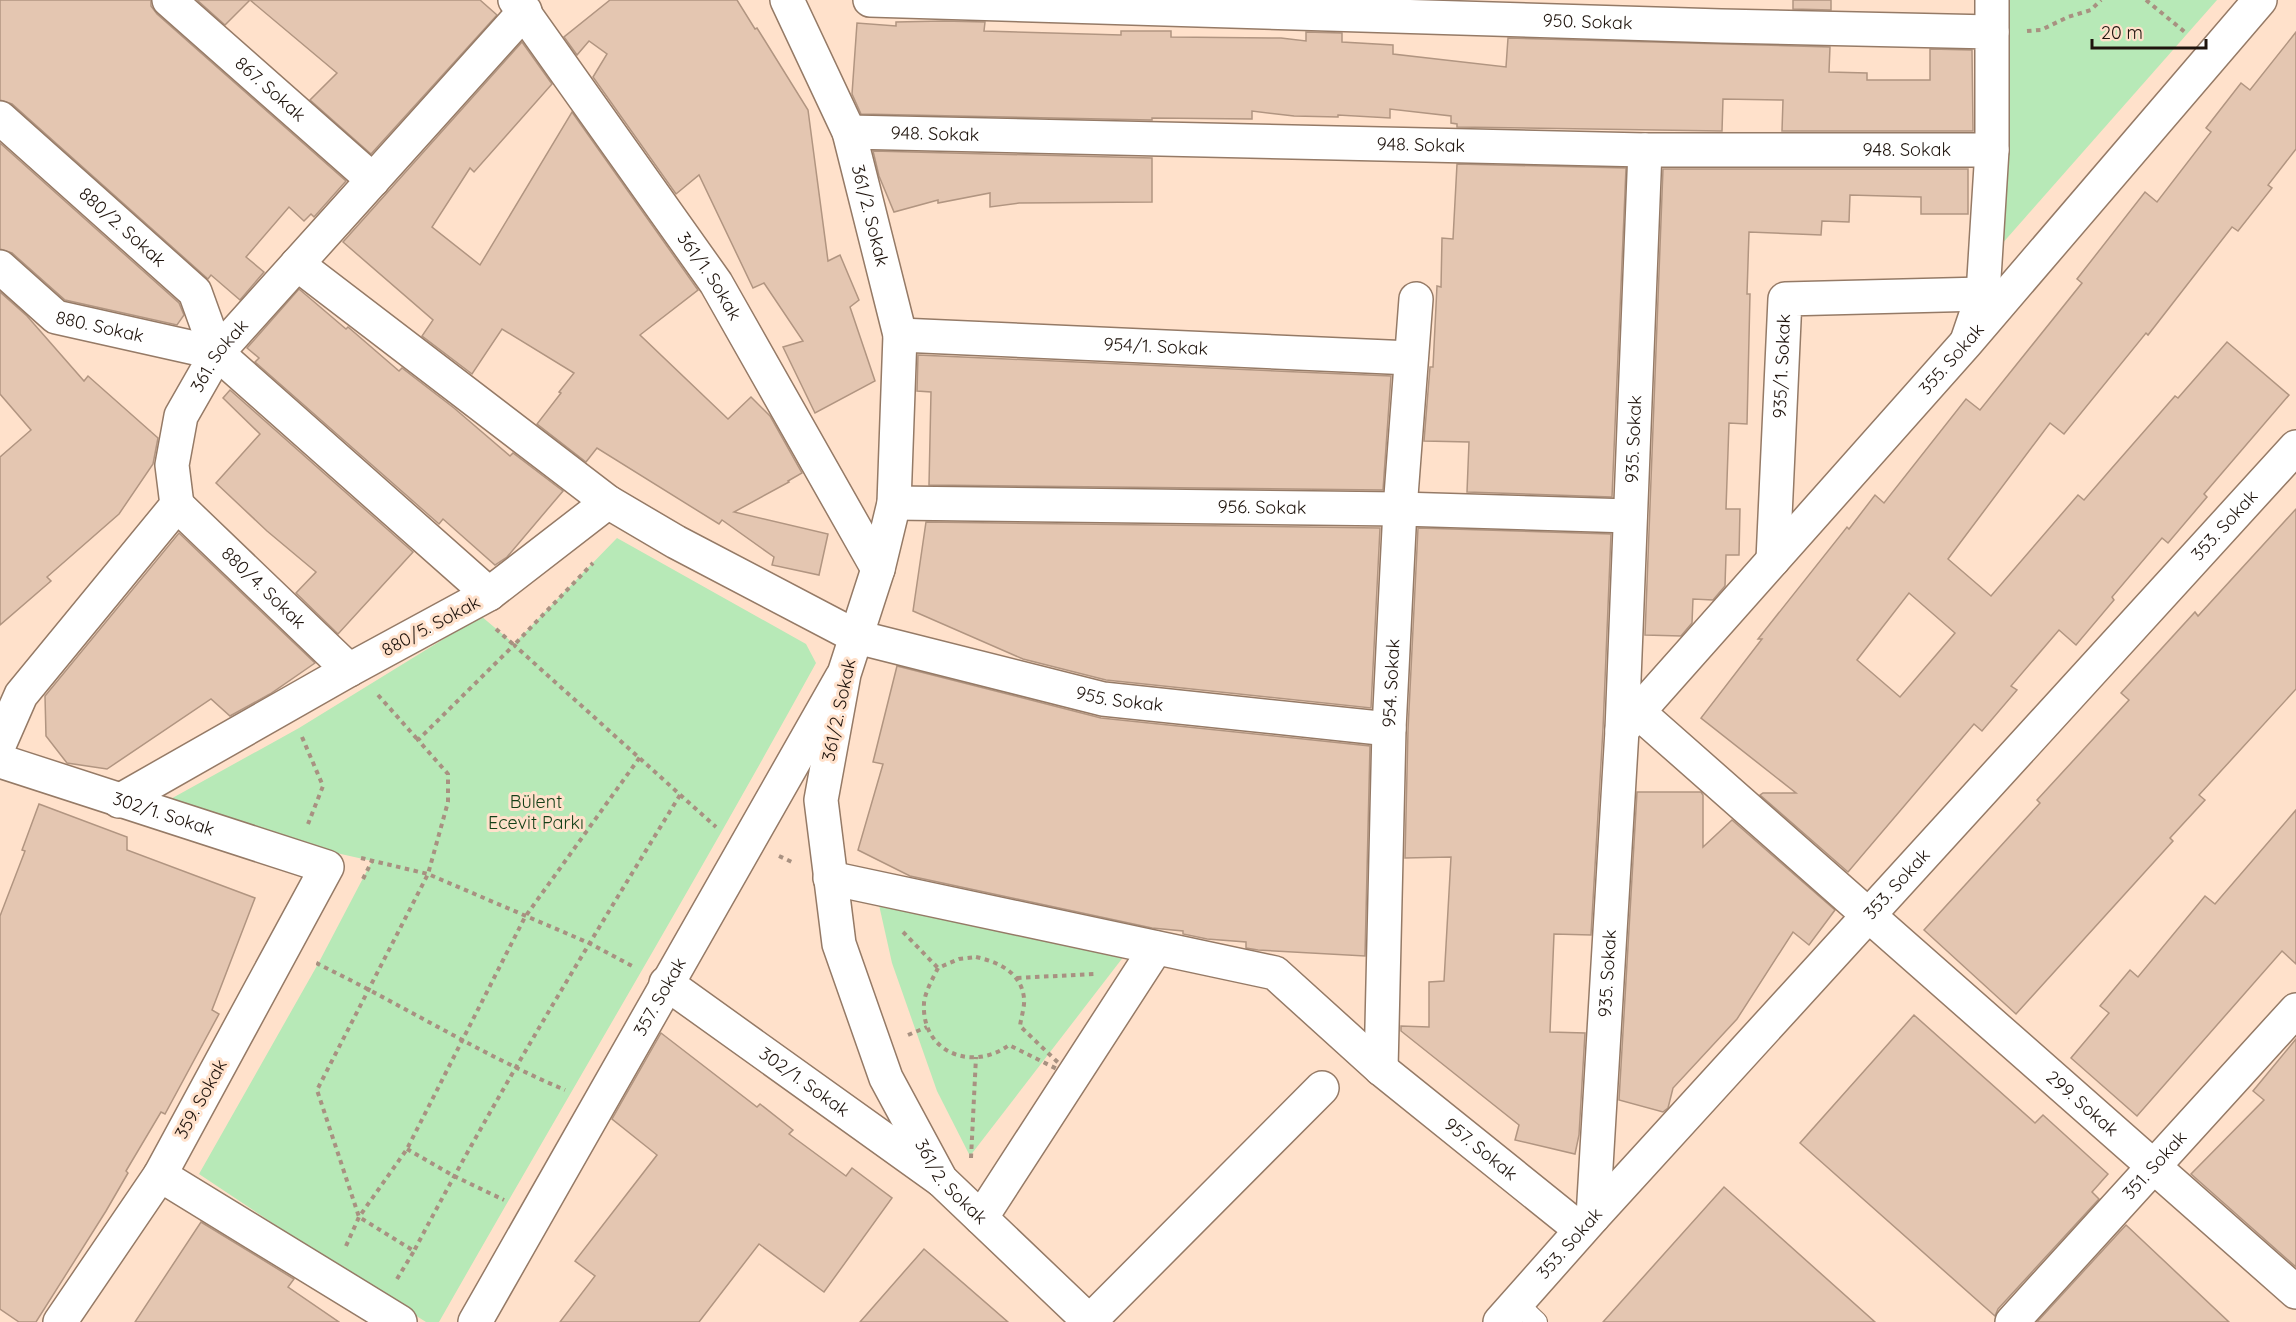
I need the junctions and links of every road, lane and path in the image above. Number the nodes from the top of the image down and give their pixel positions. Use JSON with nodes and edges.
{"nodes":[{"id":1,"x":169,"y":0,"type":"edge"},
{"id":2,"x":787,"y":0,"type":"edge"},
{"id":3,"x":870,"y":0,"type":"edge"},
{"id":4,"x":2101,"y":0,"type":"edge"},
{"id":5,"x":2146,"y":0,"type":"edge"},
{"id":6,"x":2260,"y":0,"type":"edge"},
{"id":7,"x":520,"y":6,"type":"edge"},
{"id":8,"x":1992,"y":18,"type":"edge"},
{"id":9,"x":2212,"y":55,"type":"junction"},
{"id":10,"x":0,"y":118,"type":"edge"},
{"id":11,"x":849,"y":132,"type":"junction"},
{"id":12,"x":1645,"y":150,"type":"junction"},
{"id":13,"x":1992,"y":150,"type":"junction"},
{"id":14,"x":373,"y":180,"type":"junction"},
{"id":15,"x":297,"y":264,"type":"junction"},
{"id":16,"x":0,"y":267,"type":"edge"},
{"id":17,"x":1983,"y":294,"type":"junction"},
{"id":18,"x":1416,"y":298,"type":"dead end"},
{"id":19,"x":900,"y":335,"type":"junction"},
{"id":20,"x":1966,"y":343,"type":"junction"},
{"id":21,"x":217,"y":353,"type":"junction"},
{"id":22,"x":1412,"y":358,"type":"junction"},
{"id":23,"x":2296,"y":447,"type":"edge"},
{"id":24,"x":609,"y":502,"type":"junction"},
{"id":25,"x":894,"y":503,"type":"junction"},
{"id":26,"x":177,"y":506,"type":"junction"},
{"id":27,"x":1400,"y":509,"type":"junction"},
{"id":28,"x":1630,"y":516,"type":"junction"},
{"id":29,"x":601,"y":554,"type":"dead end"},
{"id":30,"x":1773,"y":560,"type":"junction"},
{"id":31,"x":878,"y":569,"type":"junction"},
{"id":32,"x":489,"y":609,"type":"junction"},
{"id":33,"x":857,"y":637,"type":"junction"},
{"id":34,"x":514,"y":645,"type":"junction"},
{"id":35,"x":349,"y":670,"type":"junction"},
{"id":36,"x":844,"y":674,"type":"junction"},
{"id":37,"x":376,"y":693,"type":"dead end"},
{"id":38,"x":1630,"y":721,"type":"junction"},
{"id":39,"x":299,"y":728,"type":"dead end"},
{"id":40,"x":1389,"y":729,"type":"junction"},
{"id":41,"x":418,"y":740,"type":"junction"},
{"id":42,"x":0,"y":743,"type":"edge"},
{"id":43,"x":640,"y":757,"type":"junction"},
{"id":44,"x":0,"y":761,"type":"edge"},
{"id":45,"x":680,"y":795,"type":"junction"},
{"id":46,"x":119,"y":801,"type":"junction"},
{"id":47,"x":308,"y":825,"type":"dead end"},
{"id":48,"x":722,"y":833,"type":"dead end"},
{"id":49,"x":372,"y":861,"type":"junction"},
{"id":50,"x":339,"y":862,"type":"junction"},
{"id":51,"x":428,"y":874,"type":"junction"},
{"id":52,"x":831,"y":878,"type":"junction"},
{"id":53,"x":361,"y":881,"type":"dead end"},
{"id":54,"x":1869,"y":915,"type":"junction"},
{"id":55,"x":525,"y":917,"type":"junction"},
{"id":56,"x":590,"y":943,"type":"junction"},
{"id":57,"x":323,"y":954,"type":"dead end"},
{"id":58,"x":1148,"y":959,"type":"junction"},
{"id":59,"x":653,"y":976,"type":"junction"},
{"id":60,"x":1017,"y":978,"type":"junction"},
{"id":61,"x":369,"y":989,"type":"junction"},
{"id":62,"x":2296,"y":1010,"type":"edge"},
{"id":63,"x":462,"y":1039,"type":"junction"},
{"id":64,"x":976,"y":1057,"type":"junction"},
{"id":65,"x":515,"y":1069,"type":"junction"},
{"id":66,"x":1381,"y":1069,"type":"junction"},
{"id":67,"x":1073,"y":1077,"type":"junction"},
{"id":68,"x":1322,"y":1088,"type":"dead end"},
{"id":69,"x":570,"y":1092,"type":"dead end"},
{"id":70,"x":407,"y":1149,"type":"junction"},
{"id":71,"x":2154,"y":1166,"type":"junction"},
{"id":72,"x":160,"y":1175,"type":"junction"},
{"id":73,"x":453,"y":1176,"type":"junction"},
{"id":74,"x":941,"y":1180,"type":"junction"},
{"id":75,"x":507,"y":1202,"type":"dead end"},
{"id":76,"x":975,"y":1212,"type":"junction"},
{"id":77,"x":359,"y":1217,"type":"junction"},
{"id":78,"x":1587,"y":1223,"type":"junction"},
{"id":79,"x":341,"y":1256,"type":"dead end"},
{"id":80,"x":2296,"y":1292,"type":"edge"},
{"id":81,"x":1518,"y":1316,"type":"edge"},
{"id":82,"x":60,"y":1322,"type":"edge"},
{"id":83,"x":400,"y":1322,"type":"edge"},
{"id":84,"x":475,"y":1322,"type":"edge"},
{"id":85,"x":1089,"y":1322,"type":"edge"},
{"id":86,"x":2012,"y":1322,"type":"edge"}],
"edges":[{"from":1,"to":14,"type":"street","name":"867. Sokak"},
{"from":2,"to":11,"type":"street","name":"361/2. Sokak"},
{"from":3,"to":8,"type":"street","name":"950. Sokak"},
{"from":4,"to":8,"type":"path"},
{"from":5,"to":9,"type":"path"},
{"from":6,"to":9,"type":"street","name":"355. Sokak"},
{"from":7,"to":14,"type":"street","name":"361. Sokak"},
{"from":7,"to":31,"type":"street","name":"361/1. Sokak"},
{"from":8,"to":13,"type":"street"},
{"from":9,"to":20,"type":"street","name":"355. Sokak"},
{"from":10,"to":21,"type":"street","name":"880/2. Sokak"},
{"from":11,"to":12,"type":"street","name":"948. Sokak"},
{"from":11,"to":19,"type":"street","name":"361/2. Sokak"},
{"from":12,"to":13,"type":"street","name":"948. Sokak"},
{"from":12,"to":28,"type":"street","name":"935. Sokak"},
{"from":13,"to":17,"type":"street"},
{"from":14,"to":15,"type":"street","name":"361. Sokak"},
{"from":15,"to":21,"type":"street","name":"361. Sokak"},
{"from":15,"to":24,"type":"street","name":"955. Sokak"},
{"from":16,"to":21,"type":"street","name":"880. Sokak"},
{"from":17,"to":20,"type":"street"},
{"from":17,"to":30,"type":"street","name":"935/1. Sokak"},
{"from":18,"to":22,"type":"street","name":"954. Sokak"},
{"from":19,"to":22,"type":"street","name":"954/1. Sokak"},
{"from":19,"to":25,"type":"street","name":"361/2. Sokak"},
{"from":20,"to":30,"type":"street","name":"355. Sokak"},
{"from":21,"to":26,"type":"street","name":"361. Sokak"},
{"from":21,"to":32,"type":"street","name":"880/5. Sokak"},
{"from":22,"to":27,"type":"street","name":"954. Sokak"},
{"from":23,"to":54,"type":"street","name":"353. Sokak"},
{"from":24,"to":32,"type":"street"},
{"from":24,"to":33,"type":"street","name":"955. Sokak"},
{"from":25,"to":27,"type":"street","name":"956. Sokak"},
{"from":25,"to":31,"type":"street","name":"361/2. Sokak"},
{"from":26,"to":35,"type":"street","name":"880/4. Sokak"},
{"from":26,"to":42,"type":"street"},
{"from":27,"to":28,"type":"street","name":"956. Sokak"},
{"from":27,"to":40,"type":"street","name":"954. Sokak"},
{"from":28,"to":38,"type":"street","name":"935. Sokak"},
{"from":29,"to":34,"type":"path"},
{"from":30,"to":38,"type":"street","name":"355. Sokak"},
{"from":31,"to":33,"type":"street","name":"361/2. Sokak"},
{"from":32,"to":34,"type":"path"},
{"from":32,"to":35,"type":"street","name":"880/5. Sokak"},
{"from":33,"to":36,"type":"street","name":"361/2. Sokak"},
{"from":33,"to":40,"type":"street","name":"955. Sokak"},
{"from":34,"to":41,"type":"path"},
{"from":34,"to":43,"type":"path"},
{"from":35,"to":46,"type":"street","name":"880/5. Sokak"},
{"from":36,"to":52,"type":"street","name":"361/2. Sokak"},
{"from":36,"to":59,"type":"street","name":"357. Sokak"},
{"from":37,"to":41,"type":"path"},
{"from":38,"to":54,"type":"street","name":"299. Sokak"},
{"from":38,"to":78,"type":"street","name":"935. Sokak"},
{"from":39,"to":47,"type":"path"},
{"from":40,"to":66,"type":"street","name":"954. Sokak"},
{"from":41,"to":51,"type":"path"},
{"from":43,"to":45,"type":"path"},
{"from":43,"to":55,"type":"path"},
{"from":44,"to":46,"type":"street","name":"302/1. Sokak"},
{"from":45,"to":48,"type":"path"},
{"from":45,"to":56,"type":"path"},
{"from":46,"to":50,"type":"street","name":"302/1. Sokak"},
{"from":49,"to":50,"type":"path"},
{"from":49,"to":51,"type":"path"},
{"from":49,"to":53,"type":"path"},
{"from":50,"to":72,"type":"street","name":"359. Sokak"},
{"from":51,"to":55,"type":"path"},
{"from":51,"to":61,"type":"path"},
{"from":52,"to":58,"type":"street","name":"957. Sokak"},
{"from":52,"to":74,"type":"street","name":"361/2. Sokak"},
{"from":54,"to":71,"type":"street","name":"299. Sokak"},
{"from":54,"to":78,"type":"street","name":"353. Sokak"},
{"from":55,"to":56,"type":"path"},
{"from":55,"to":63,"type":"path"},
{"from":56,"to":59,"type":"path"},
{"from":56,"to":65,"type":"path"},
{"from":57,"to":61,"type":"path"},
{"from":58,"to":60,"type":"path"},
{"from":58,"to":66,"type":"street","name":"957. Sokak"},
{"from":58,"to":67,"type":"street"},
{"from":59,"to":74,"type":"street","name":"302/1. Sokak"},
{"from":59,"to":84,"type":"street","name":"357. Sokak"},
{"from":60,"to":64,"type":"path"},
{"from":60,"to":67,"type":"path"},
{"from":61,"to":63,"type":"path"},
{"from":61,"to":77,"type":"path"},
{"from":62,"to":71,"type":"street","name":"351. Sokak"},
{"from":63,"to":65,"type":"path"},
{"from":63,"to":70,"type":"path"},
{"from":64,"to":67,"type":"path"},
{"from":64,"to":76,"type":"path"},
{"from":65,"to":69,"type":"path"},
{"from":65,"to":73,"type":"path"},
{"from":66,"to":78,"type":"street","name":"957. Sokak"},
{"from":67,"to":76,"type":"street"},
{"from":68,"to":85,"type":"street"},
{"from":70,"to":73,"type":"path"},
{"from":70,"to":77,"type":"path"},
{"from":71,"to":80,"type":"street","name":"299. Sokak"},
{"from":71,"to":86,"type":"street","name":"351. Sokak"},
{"from":72,"to":82,"type":"street","name":"359. Sokak"},
{"from":72,"to":83,"type":"street"},
{"from":73,"to":75,"type":"path"},
{"from":73,"to":77,"type":"path"},
{"from":74,"to":76,"type":"street","name":"361/2. Sokak"},
{"from":76,"to":85,"type":"street","name":"361/2. Sokak"},
{"from":77,"to":79,"type":"path"},
{"from":78,"to":81,"type":"street","name":"353. Sokak"}]}
